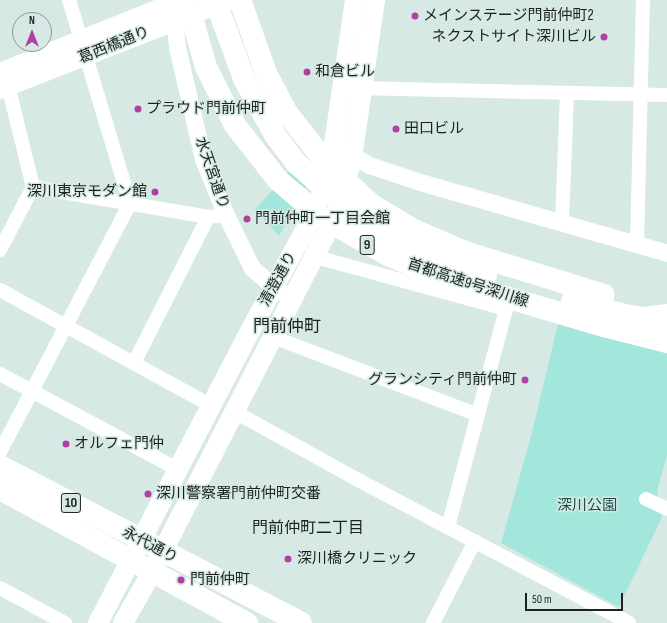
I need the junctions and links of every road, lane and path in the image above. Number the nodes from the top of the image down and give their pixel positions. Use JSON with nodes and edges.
{"nodes":[{"id":1,"x":69,"y":0,"type":"edge"},
{"id":2,"x":199,"y":0,"type":"edge"},
{"id":3,"x":215,"y":0,"type":"edge"},
{"id":4,"x":228,"y":0,"type":"edge"},
{"id":5,"x":240,"y":0,"type":"edge"},
{"id":6,"x":355,"y":0,"type":"edge"},
{"id":7,"x":375,"y":0,"type":"edge"},
{"id":8,"x":642,"y":0,"type":"edge"},
{"id":9,"x":178,"y":4,"type":"edge"},
{"id":10,"x":84,"y":49,"type":"junction"},
{"id":11,"x":3,"y":80,"type":"edge"},
{"id":12,"x":343,"y":88,"type":"junction"},
{"id":13,"x":363,"y":88,"type":"junction"},
{"id":14,"x":567,"y":93,"type":"junction"},
{"id":15,"x":640,"y":94,"type":"junction"},
{"id":16,"x":667,"y":95,"type":"edge"},
{"id":17,"x":224,"y":105,"type":"junction"},
{"id":18,"x":334,"y":144,"type":"junction"},
{"id":19,"x":352,"y":158,"type":"junction"},
{"id":20,"x":33,"y":187,"type":"junction"},
{"id":21,"x":130,"y":203,"type":"junction"},
{"id":22,"x":226,"y":215,"type":"junction"},
{"id":23,"x":208,"y":217,"type":"junction"},
{"id":24,"x":562,"y":223,"type":"junction"},
{"id":25,"x":637,"y":244,"type":"junction"},
{"id":26,"x":0,"y":250,"type":"edge"},
{"id":27,"x":667,"y":253,"type":"edge"},
{"id":28,"x":316,"y":257,"type":"junction"},
{"id":29,"x":465,"y":275,"type":"dead end"},
{"id":30,"x":274,"y":287,"type":"junction"},
{"id":31,"x":0,"y":290,"type":"edge"},
{"id":32,"x":293,"y":299,"type":"junction"},
{"id":33,"x":667,"y":314,"type":"edge"},
{"id":34,"x":66,"y":326,"type":"junction"},
{"id":35,"x":667,"y":330,"type":"edge"},
{"id":36,"x":273,"y":337,"type":"junction"},
{"id":37,"x":667,"y":342,"type":"edge"},
{"id":38,"x":134,"y":363,"type":"junction"},
{"id":39,"x":0,"y":374,"type":"edge"},
{"id":40,"x":32,"y":391,"type":"junction"},
{"id":41,"x":212,"y":406,"type":"junction"},
{"id":42,"x":235,"y":412,"type":"junction"},
{"id":43,"x":478,"y":415,"type":"junction"},
{"id":44,"x":0,"y":452,"type":"edge"},
{"id":45,"x":0,"y":466,"type":"edge"},
{"id":46,"x":177,"y":469,"type":"junction"},
{"id":47,"x":0,"y":489,"type":"edge"},
{"id":48,"x":646,"y":499,"type":"dead end"},
{"id":49,"x":667,"y":509,"type":"edge"},
{"id":50,"x":448,"y":527,"type":"junction"},
{"id":51,"x":141,"y":540,"type":"junction"},
{"id":52,"x":476,"y":541,"type":"junction"},
{"id":53,"x":162,"y":552,"type":"junction"},
{"id":54,"x":131,"y":560,"type":"junction"},
{"id":55,"x":152,"y":572,"type":"junction"},
{"id":56,"x":0,"y":588,"type":"edge"},
{"id":57,"x":65,"y":623,"type":"edge"},
{"id":58,"x":98,"y":623,"type":"edge"},
{"id":59,"x":123,"y":623,"type":"edge"},
{"id":60,"x":247,"y":623,"type":"edge"},
{"id":61,"x":301,"y":623,"type":"edge"},
{"id":62,"x":433,"y":623,"type":"edge"},
{"id":63,"x":629,"y":623,"type":"edge"}],
"edges":[{"from":1,"to":10,"type":"street"},
{"from":2,"to":17,"type":"main road"},
{"from":3,"to":33,"type":"main road"},
{"from":4,"to":9,"type":"main road","name":"葛西橋通り"},
{"from":5,"to":33,"type":"main road","name":"首都高速9号深川線","number":"9"},
{"from":6,"to":12,"type":"main road","name":"清澄通り"},
{"from":7,"to":13,"type":"main road","name":"清澄通り"},
{"from":8,"to":15,"type":"street"},
{"from":9,"to":10,"type":"main road","name":"葛西橋通り"},
{"from":9,"to":17,"type":"main road","name":"首都高速9号深川線","number":"9"},
{"from":9,"to":22,"type":"street","name":"水天宮通り"},
{"from":10,"to":11,"type":"main road","name":"葛西橋通り"},
{"from":10,"to":21,"type":"street"},
{"from":11,"to":20,"type":"street"},
{"from":12,"to":13,"type":"street"},
{"from":12,"to":18,"type":"main road","name":"清澄通り"},
{"from":13,"to":14,"type":"street"},
{"from":13,"to":19,"type":"main road","name":"清澄通り"},
{"from":14,"to":15,"type":"street"},
{"from":14,"to":24,"type":"street"},
{"from":15,"to":16,"type":"street"},
{"from":15,"to":25,"type":"street"},
{"from":17,"to":37,"type":"main road","name":"首都高速9号深川線","number":"9"},
{"from":18,"to":19,"type":"street"},
{"from":18,"to":30,"type":"main road","name":"清澄通り"},
{"from":19,"to":24,"type":"street"},
{"from":19,"to":28,"type":"main road","name":"清澄通り"},
{"from":20,"to":21,"type":"street"},
{"from":20,"to":26,"type":"street"},
{"from":21,"to":23,"type":"street"},
{"from":21,"to":34,"type":"street"},
{"from":22,"to":23,"type":"street"},
{"from":22,"to":30,"type":"street","name":"水天宮通り"},
{"from":23,"to":38,"type":"street"},
{"from":24,"to":25,"type":"street"},
{"from":25,"to":27,"type":"street"},
{"from":28,"to":32,"type":"main road","name":"清澄通り"},
{"from":28,"to":43,"type":"street"},
{"from":29,"to":35,"type":"street"},
{"from":30,"to":32,"type":"street","name":"水天宮通り"},
{"from":30,"to":41,"type":"main road","name":"清澄通り"},
{"from":31,"to":34,"type":"street"},
{"from":32,"to":36,"type":"main road","name":"清澄通り"},
{"from":34,"to":38,"type":"street"},
{"from":34,"to":40,"type":"street"},
{"from":36,"to":42,"type":"main road","name":"清澄通り"},
{"from":36,"to":43,"type":"street"},
{"from":38,"to":41,"type":"street"},
{"from":39,"to":40,"type":"street"},
{"from":40,"to":44,"type":"street"},
{"from":40,"to":46,"type":"street"},
{"from":41,"to":46,"type":"main road","name":"清澄通り"},
{"from":42,"to":50,"type":"street"},
{"from":42,"to":53,"type":"main road","name":"清澄通り"},
{"from":43,"to":50,"type":"street"},
{"from":45,"to":51,"type":"main road","name":"永代通り","number":"10"},
{"from":46,"to":51,"type":"main road","name":"清澄通り"},
{"from":47,"to":54,"type":"main road","name":"永代通り","number":"10"},
{"from":48,"to":49,"type":"street"},
{"from":50,"to":52,"type":"street"},
{"from":51,"to":53,"type":"main road","name":"永代通り","number":"10"},
{"from":51,"to":54,"type":"main road","name":"清澄通り"},
{"from":52,"to":62,"type":"street"},
{"from":52,"to":63,"type":"street"},
{"from":53,"to":55,"type":"main road","name":"清澄通り"},
{"from":53,"to":61,"type":"main road","name":"永代通り","number":"10"},
{"from":54,"to":55,"type":"main road","name":"永代通り","number":"10"},
{"from":54,"to":58,"type":"main road","name":"清澄通り"},
{"from":55,"to":59,"type":"main road","name":"清澄通り"},
{"from":55,"to":60,"type":"main road","name":"永代通り","number":"10"},
{"from":56,"to":57,"type":"street"}]}
